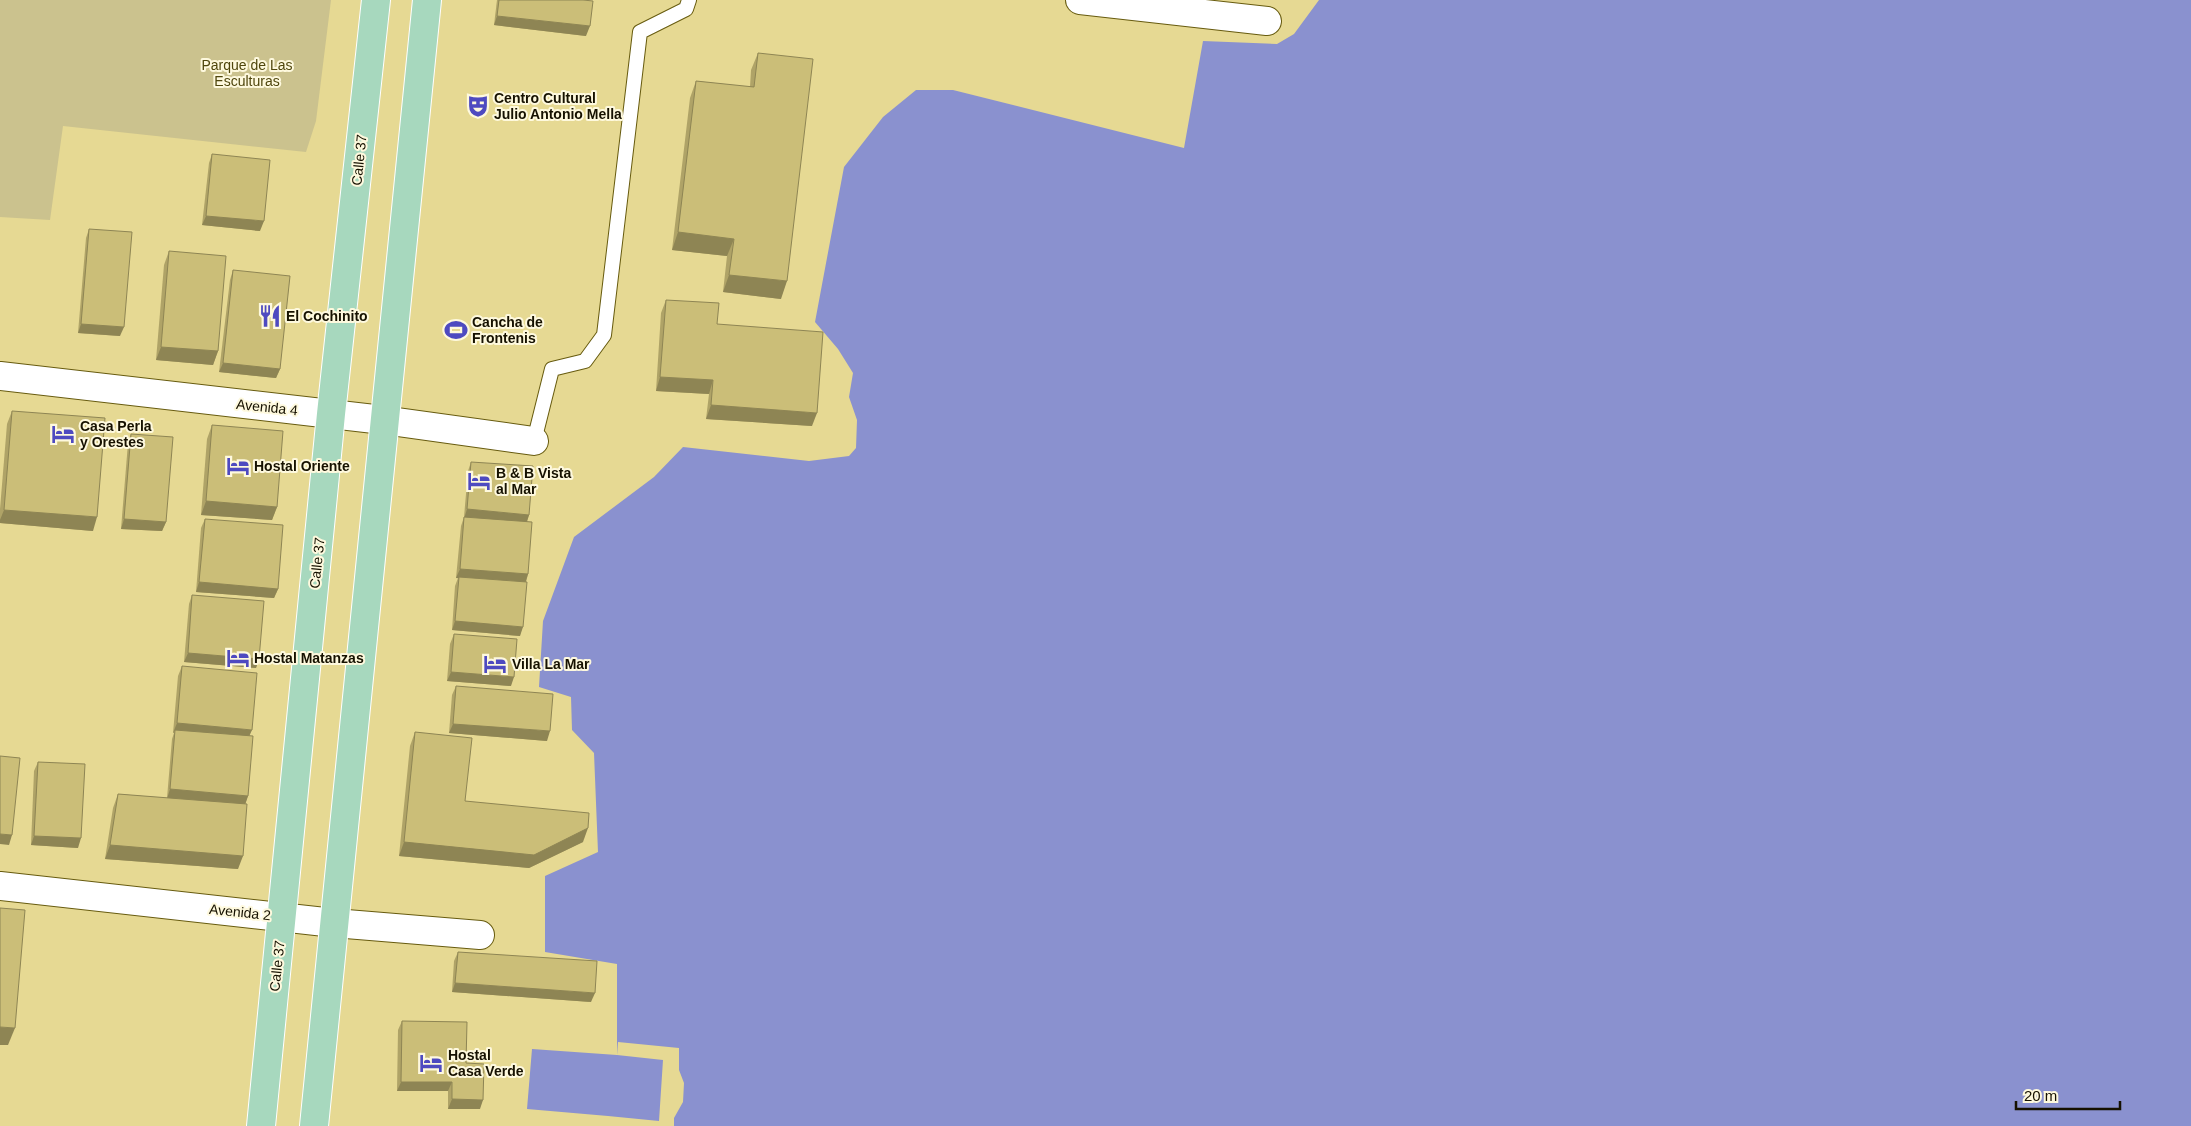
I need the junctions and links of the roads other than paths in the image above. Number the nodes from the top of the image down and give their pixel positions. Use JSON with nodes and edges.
{"nodes":[{"id":1,"x":376,"y":0,"type":"edge"},
{"id":2,"x":427,"y":0,"type":"edge"},
{"id":3,"x":689,"y":0,"type":"edge"},
{"id":4,"x":1080,"y":0,"type":"edge"},
{"id":5,"x":1267,"y":21,"type":"dead end"},
{"id":6,"x":0,"y":376,"type":"edge"},
{"id":7,"x":332,"y":414,"type":"junction"},
{"id":8,"x":383,"y":420,"type":"junction"},
{"id":9,"x":534,"y":441,"type":"joint"},
{"id":10,"x":0,"y":886,"type":"edge"},
{"id":11,"x":282,"y":917,"type":"junction"},
{"id":12,"x":334,"y":923,"type":"junction"},
{"id":13,"x":480,"y":935,"type":"dead end"},
{"id":14,"x":261,"y":1126,"type":"edge"},
{"id":15,"x":314,"y":1126,"type":"edge"}],
"edges":[{"from":1,"to":7,"type":"main road","name":"Calle 37"},
{"from":2,"to":8,"type":"main road"},
{"from":3,"to":9,"type":"lane"},
{"from":4,"to":5,"type":"street"},
{"from":6,"to":7,"type":"street","name":"Avenida 4"},
{"from":7,"to":8,"type":"street","name":"Avenida 4"},
{"from":7,"to":11,"type":"main road","name":"Calle 37"},
{"from":8,"to":9,"type":"street","name":"Avenida 4"},
{"from":8,"to":12,"type":"main road"},
{"from":10,"to":11,"type":"street","name":"Avenida 2"},
{"from":11,"to":12,"type":"street","name":"Avenida 2"},
{"from":11,"to":14,"type":"main road","name":"Calle 37"},
{"from":12,"to":13,"type":"street","name":"Avenida 2"},
{"from":12,"to":15,"type":"main road"}]}
